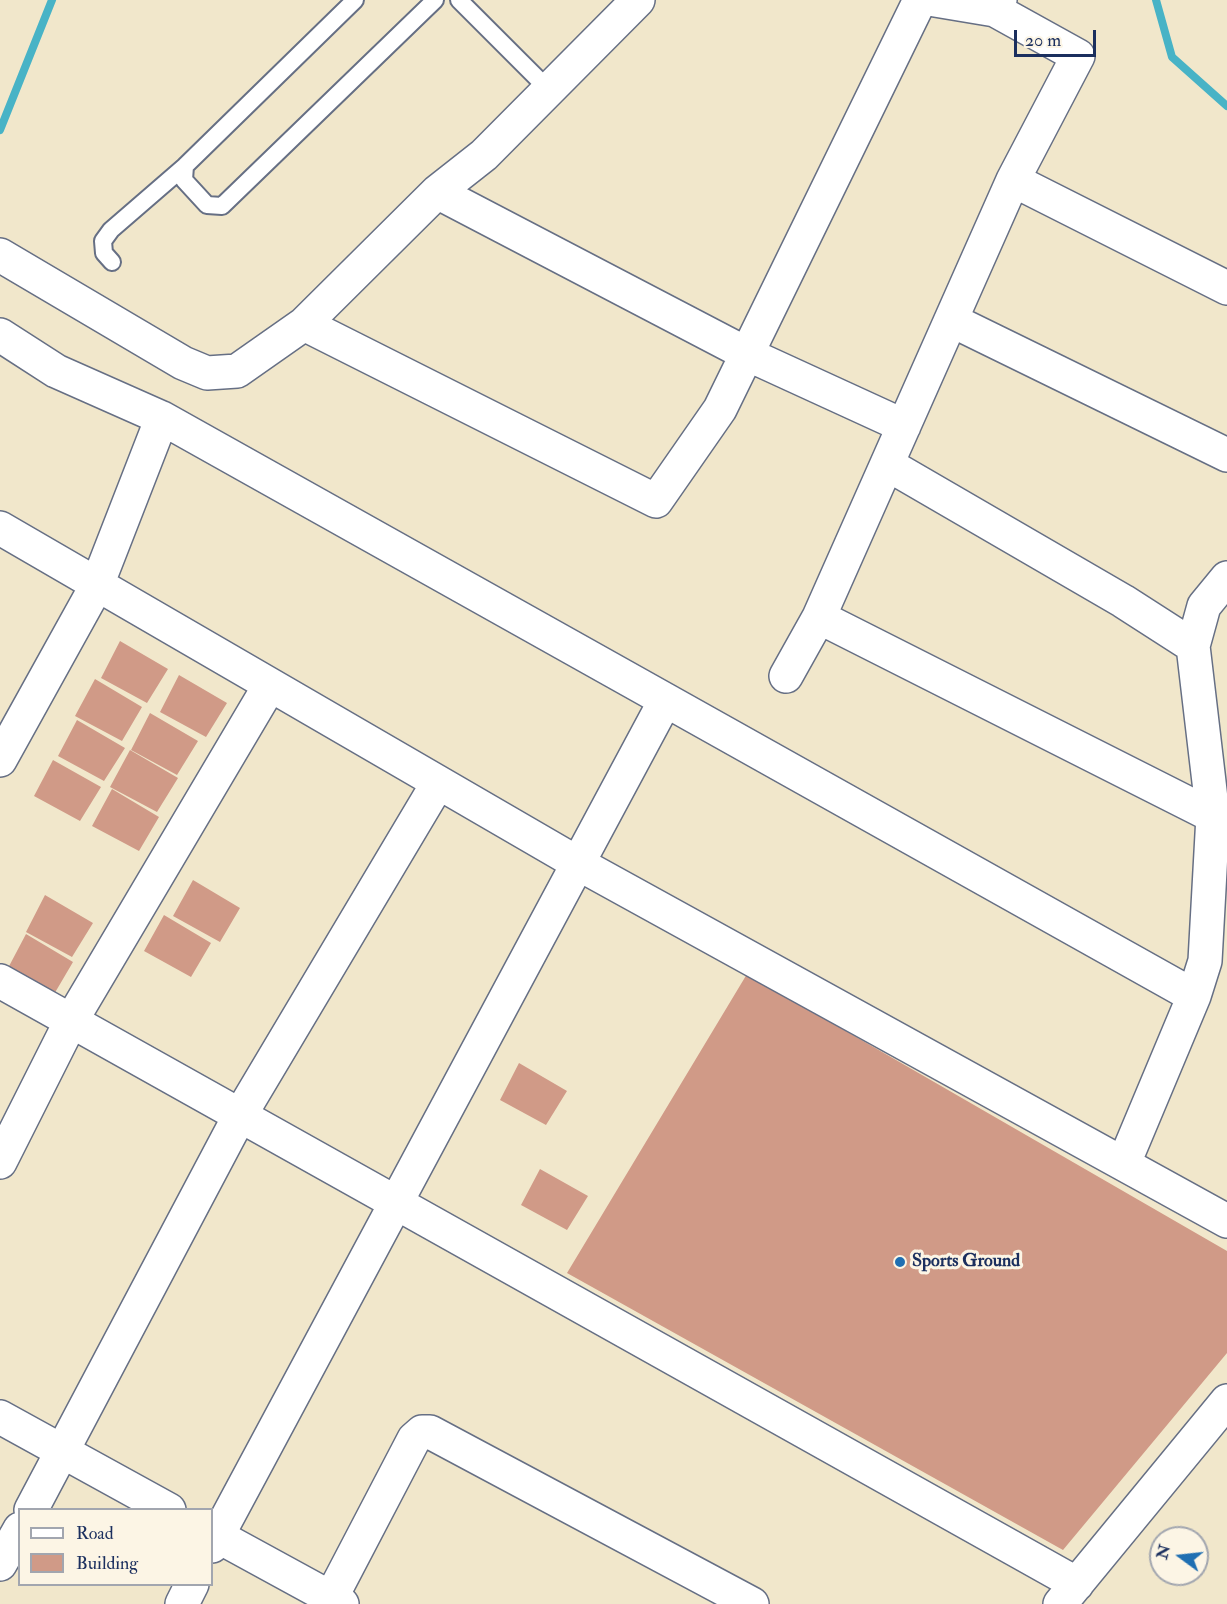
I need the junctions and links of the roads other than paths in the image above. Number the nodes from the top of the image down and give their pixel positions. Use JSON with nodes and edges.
{"nodes":[{"id":1,"x":355,"y":0,"type":"edge"},
{"id":2,"x":435,"y":0,"type":"edge"},
{"id":3,"x":459,"y":0,"type":"edge"},
{"id":4,"x":638,"y":0,"type":"edge"},
{"id":5,"x":920,"y":0,"type":"edge"},
{"id":6,"x":935,"y":0,"type":"edge"},
{"id":7,"x":998,"y":5,"type":"edge"},
{"id":8,"x":549,"y":90,"type":"junction"},
{"id":9,"x":185,"y":166,"type":"junction"},
{"id":10,"x":1013,"y":180,"type":"junction"},
{"id":11,"x":436,"y":192,"type":"junction"},
{"id":12,"x":0,"y":255,"type":"edge"},
{"id":13,"x":112,"y":262,"type":"dead end"},
{"id":14,"x":1227,"y":288,"type":"edge"},
{"id":15,"x":951,"y":320,"type":"junction"},
{"id":16,"x":304,"y":324,"type":"junction"},
{"id":17,"x":0,"y":335,"type":"edge"},
{"id":18,"x":747,"y":354,"type":"junction"},
{"id":19,"x":162,"y":418,"type":"junction"},
{"id":20,"x":904,"y":426,"type":"junction"},
{"id":21,"x":1227,"y":455,"type":"edge"},
{"id":22,"x":887,"y":464,"type":"junction"},
{"id":23,"x":0,"y":528,"type":"edge"},
{"id":24,"x":1227,"y":578,"type":"edge"},
{"id":25,"x":98,"y":585,"type":"junction"},
{"id":26,"x":819,"y":617,"type":"junction"},
{"id":27,"x":1193,"y":646,"type":"junction"},
{"id":28,"x":786,"y":676,"type":"dead end"},
{"id":29,"x":270,"y":686,"type":"junction"},
{"id":30,"x":665,"y":701,"type":"junction"},
{"id":31,"x":0,"y":760,"type":"edge"},
{"id":32,"x":438,"y":783,"type":"junction"},
{"id":33,"x":1213,"y":816,"type":"junction"},
{"id":34,"x":579,"y":864,"type":"junction"},
{"id":35,"x":1216,"y":967,"type":"edge"},
{"id":36,"x":0,"y":981,"type":"edge"},
{"id":37,"x":1194,"y":996,"type":"junction"},
{"id":38,"x":71,"y":1021,"type":"junction"},
{"id":39,"x":239,"y":1117,"type":"junction"},
{"id":40,"x":0,"y":1162,"type":"edge"},
{"id":41,"x":1124,"y":1163,"type":"junction"},
{"id":42,"x":395,"y":1203,"type":"junction"},
{"id":43,"x":1227,"y":1221,"type":"edge"},
{"id":44,"x":1227,"y":1401,"type":"edge"},
{"id":45,"x":0,"y":1417,"type":"edge"},
{"id":46,"x":63,"y":1451,"type":"junction"},
{"id":47,"x":31,"y":1508,"type":"edge"},
{"id":48,"x":167,"y":1508,"type":"edge"},
{"id":49,"x":18,"y":1532,"type":"edge"},
{"id":50,"x":213,"y":1538,"type":"edge"},
{"id":51,"x":0,"y":1564,"type":"edge"},
{"id":52,"x":191,"y":1586,"type":"edge"},
{"id":53,"x":1068,"y":1594,"type":"edge"},
{"id":54,"x":336,"y":1601,"type":"edge"},
{"id":55,"x":182,"y":1604,"type":"edge"},
{"id":56,"x":752,"y":1604,"type":"edge"}],
"edges":[{"from":1,"to":9,"type":"lane"},
{"from":2,"to":9,"type":"lane"},
{"from":3,"to":8,"type":"lane"},
{"from":4,"to":8,"type":"street"},
{"from":5,"to":18,"type":"street"},
{"from":6,"to":7,"type":"street"},
{"from":7,"to":10,"type":"street"},
{"from":8,"to":11,"type":"street"},
{"from":9,"to":13,"type":"lane"},
{"from":10,"to":14,"type":"street"},
{"from":10,"to":15,"type":"street"},
{"from":11,"to":16,"type":"street"},
{"from":11,"to":18,"type":"street"},
{"from":12,"to":16,"type":"street"},
{"from":15,"to":20,"type":"street"},
{"from":15,"to":21,"type":"street"},
{"from":16,"to":18,"type":"street"},
{"from":17,"to":19,"type":"street"},
{"from":18,"to":20,"type":"street"},
{"from":19,"to":25,"type":"street"},
{"from":19,"to":30,"type":"street"},
{"from":20,"to":22,"type":"street"},
{"from":22,"to":26,"type":"street"},
{"from":22,"to":27,"type":"street"},
{"from":23,"to":25,"type":"street"},
{"from":24,"to":27,"type":"street"},
{"from":25,"to":29,"type":"street"},
{"from":25,"to":31,"type":"street"},
{"from":26,"to":28,"type":"street"},
{"from":26,"to":33,"type":"street"},
{"from":27,"to":33,"type":"street"},
{"from":29,"to":32,"type":"street"},
{"from":29,"to":38,"type":"street"},
{"from":30,"to":34,"type":"street"},
{"from":30,"to":37,"type":"street"},
{"from":32,"to":34,"type":"street"},
{"from":32,"to":39,"type":"street"},
{"from":33,"to":35,"type":"street"},
{"from":34,"to":41,"type":"street"},
{"from":34,"to":42,"type":"street"},
{"from":35,"to":37,"type":"street"},
{"from":36,"to":38,"type":"street"},
{"from":37,"to":41,"type":"street"},
{"from":38,"to":39,"type":"street"},
{"from":38,"to":40,"type":"street"},
{"from":39,"to":42,"type":"street"},
{"from":39,"to":46,"type":"street"},
{"from":41,"to":43,"type":"street"},
{"from":42,"to":50,"type":"street"},
{"from":42,"to":53,"type":"street"},
{"from":44,"to":53,"type":"street"},
{"from":45,"to":46,"type":"street"},
{"from":46,"to":47,"type":"street"},
{"from":46,"to":48,"type":"street"},
{"from":49,"to":51,"type":"street"},
{"from":50,"to":54,"type":"street"},
{"from":52,"to":55,"type":"street"},
{"from":54,"to":56,"type":"street"}]}
